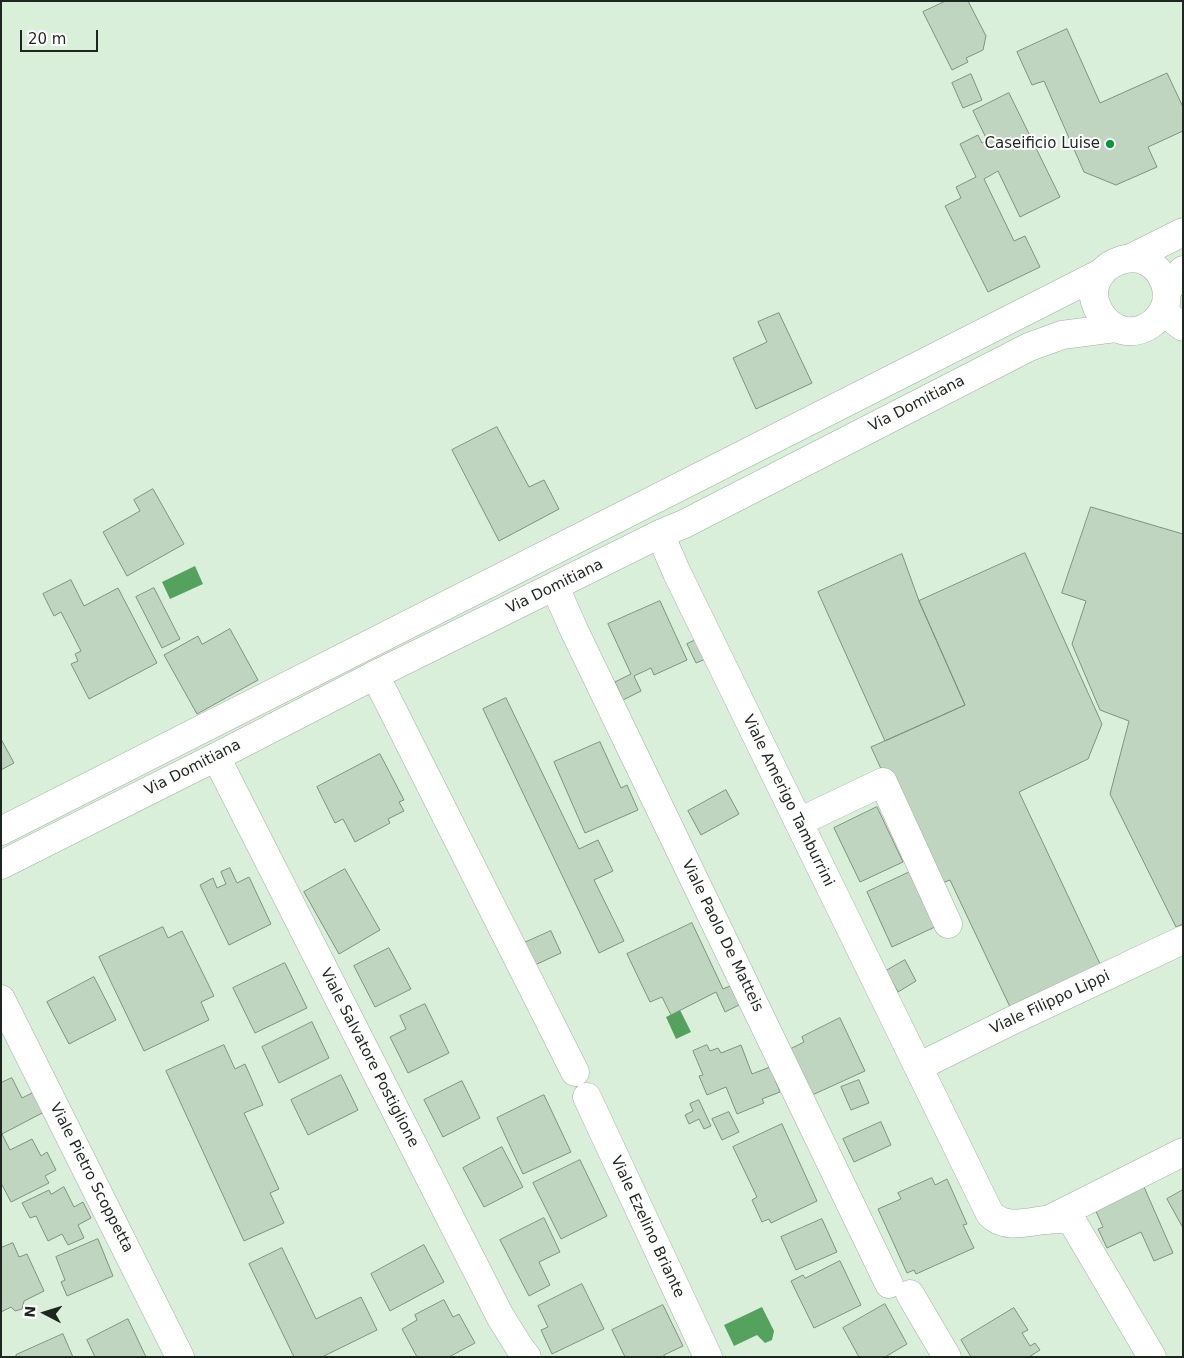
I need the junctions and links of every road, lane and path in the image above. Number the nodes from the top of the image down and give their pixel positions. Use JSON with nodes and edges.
{"nodes":[{"id":1,"x":1183,"y":232,"type":"edge"},
{"id":2,"x":1131,"y":258,"type":"junction"},
{"id":3,"x":1183,"y":270,"type":"edge"},
{"id":4,"x":1101,"y":273,"type":"junction"},
{"id":5,"x":1171,"y":310,"type":"edge"},
{"id":6,"x":1115,"y":328,"type":"junction"},
{"id":7,"x":660,"y":534,"type":"junction"},
{"id":8,"x":555,"y":587,"type":"junction"},
{"id":9,"x":375,"y":675,"type":"junction"},
{"id":10,"x":216,"y":757,"type":"junction"},
{"id":11,"x":799,"y":822,"type":"junction"},
{"id":12,"x":1,"y":831,"type":"edge"},
{"id":13,"x":1,"y":865,"type":"edge"},
{"id":14,"x":948,"y":924,"type":"dead end"},
{"id":15,"x":1183,"y":940,"type":"edge"},
{"id":16,"x":1,"y":999,"type":"edge"},
{"id":17,"x":918,"y":1067,"type":"junction"},
{"id":18,"x":575,"y":1072,"type":"dead end"},
{"id":19,"x":587,"y":1097,"type":"dead end"},
{"id":20,"x":1183,"y":1152,"type":"edge"},
{"id":21,"x":1048,"y":1220,"type":"junction"},
{"id":22,"x":180,"y":1357,"type":"edge"},
{"id":23,"x":527,"y":1357,"type":"edge"},
{"id":24,"x":708,"y":1357,"type":"edge"},
{"id":25,"x":946,"y":1357,"type":"edge"},
{"id":26,"x":1152,"y":1357,"type":"edge"}],
"edges":[{"from":1,"to":2,"type":"street"},
{"from":2,"to":4,"type":"street"},
{"from":2,"to":5,"type":"street"},
{"from":3,"to":5,"type":"street"},
{"from":4,"to":6,"type":"street"},
{"from":4,"to":12,"type":"street","name":"Via Domitiana"},
{"from":5,"to":6,"type":"street"},
{"from":6,"to":7,"type":"street","name":"Via Domitiana"},
{"from":7,"to":8,"type":"street","name":"Via Domitiana"},
{"from":7,"to":11,"type":"street","name":"Viale Amerigo Tamburrini"},
{"from":8,"to":9,"type":"street","name":"Via Domitiana"},
{"from":8,"to":25,"type":"street","name":"Viale Paolo De Matteis"},
{"from":9,"to":10,"type":"street","name":"Via Domitiana"},
{"from":9,"to":18,"type":"street"},
{"from":10,"to":13,"type":"street","name":"Via Domitiana"},
{"from":10,"to":23,"type":"street","name":"Viale Salvatore Postiglione"},
{"from":11,"to":14,"type":"street"},
{"from":11,"to":17,"type":"street","name":"Viale Amerigo Tamburrini"},
{"from":15,"to":17,"type":"street","name":"Viale Filippo Lippi"},
{"from":16,"to":22,"type":"street","name":"Viale Pietro Scoppetta"},
{"from":17,"to":21,"type":"street","name":"Viale Amerigo Tamburrini"},
{"from":19,"to":24,"type":"street","name":"Viale Ezelino Briante"},
{"from":20,"to":21,"type":"street"},
{"from":21,"to":26,"type":"street"}]}
